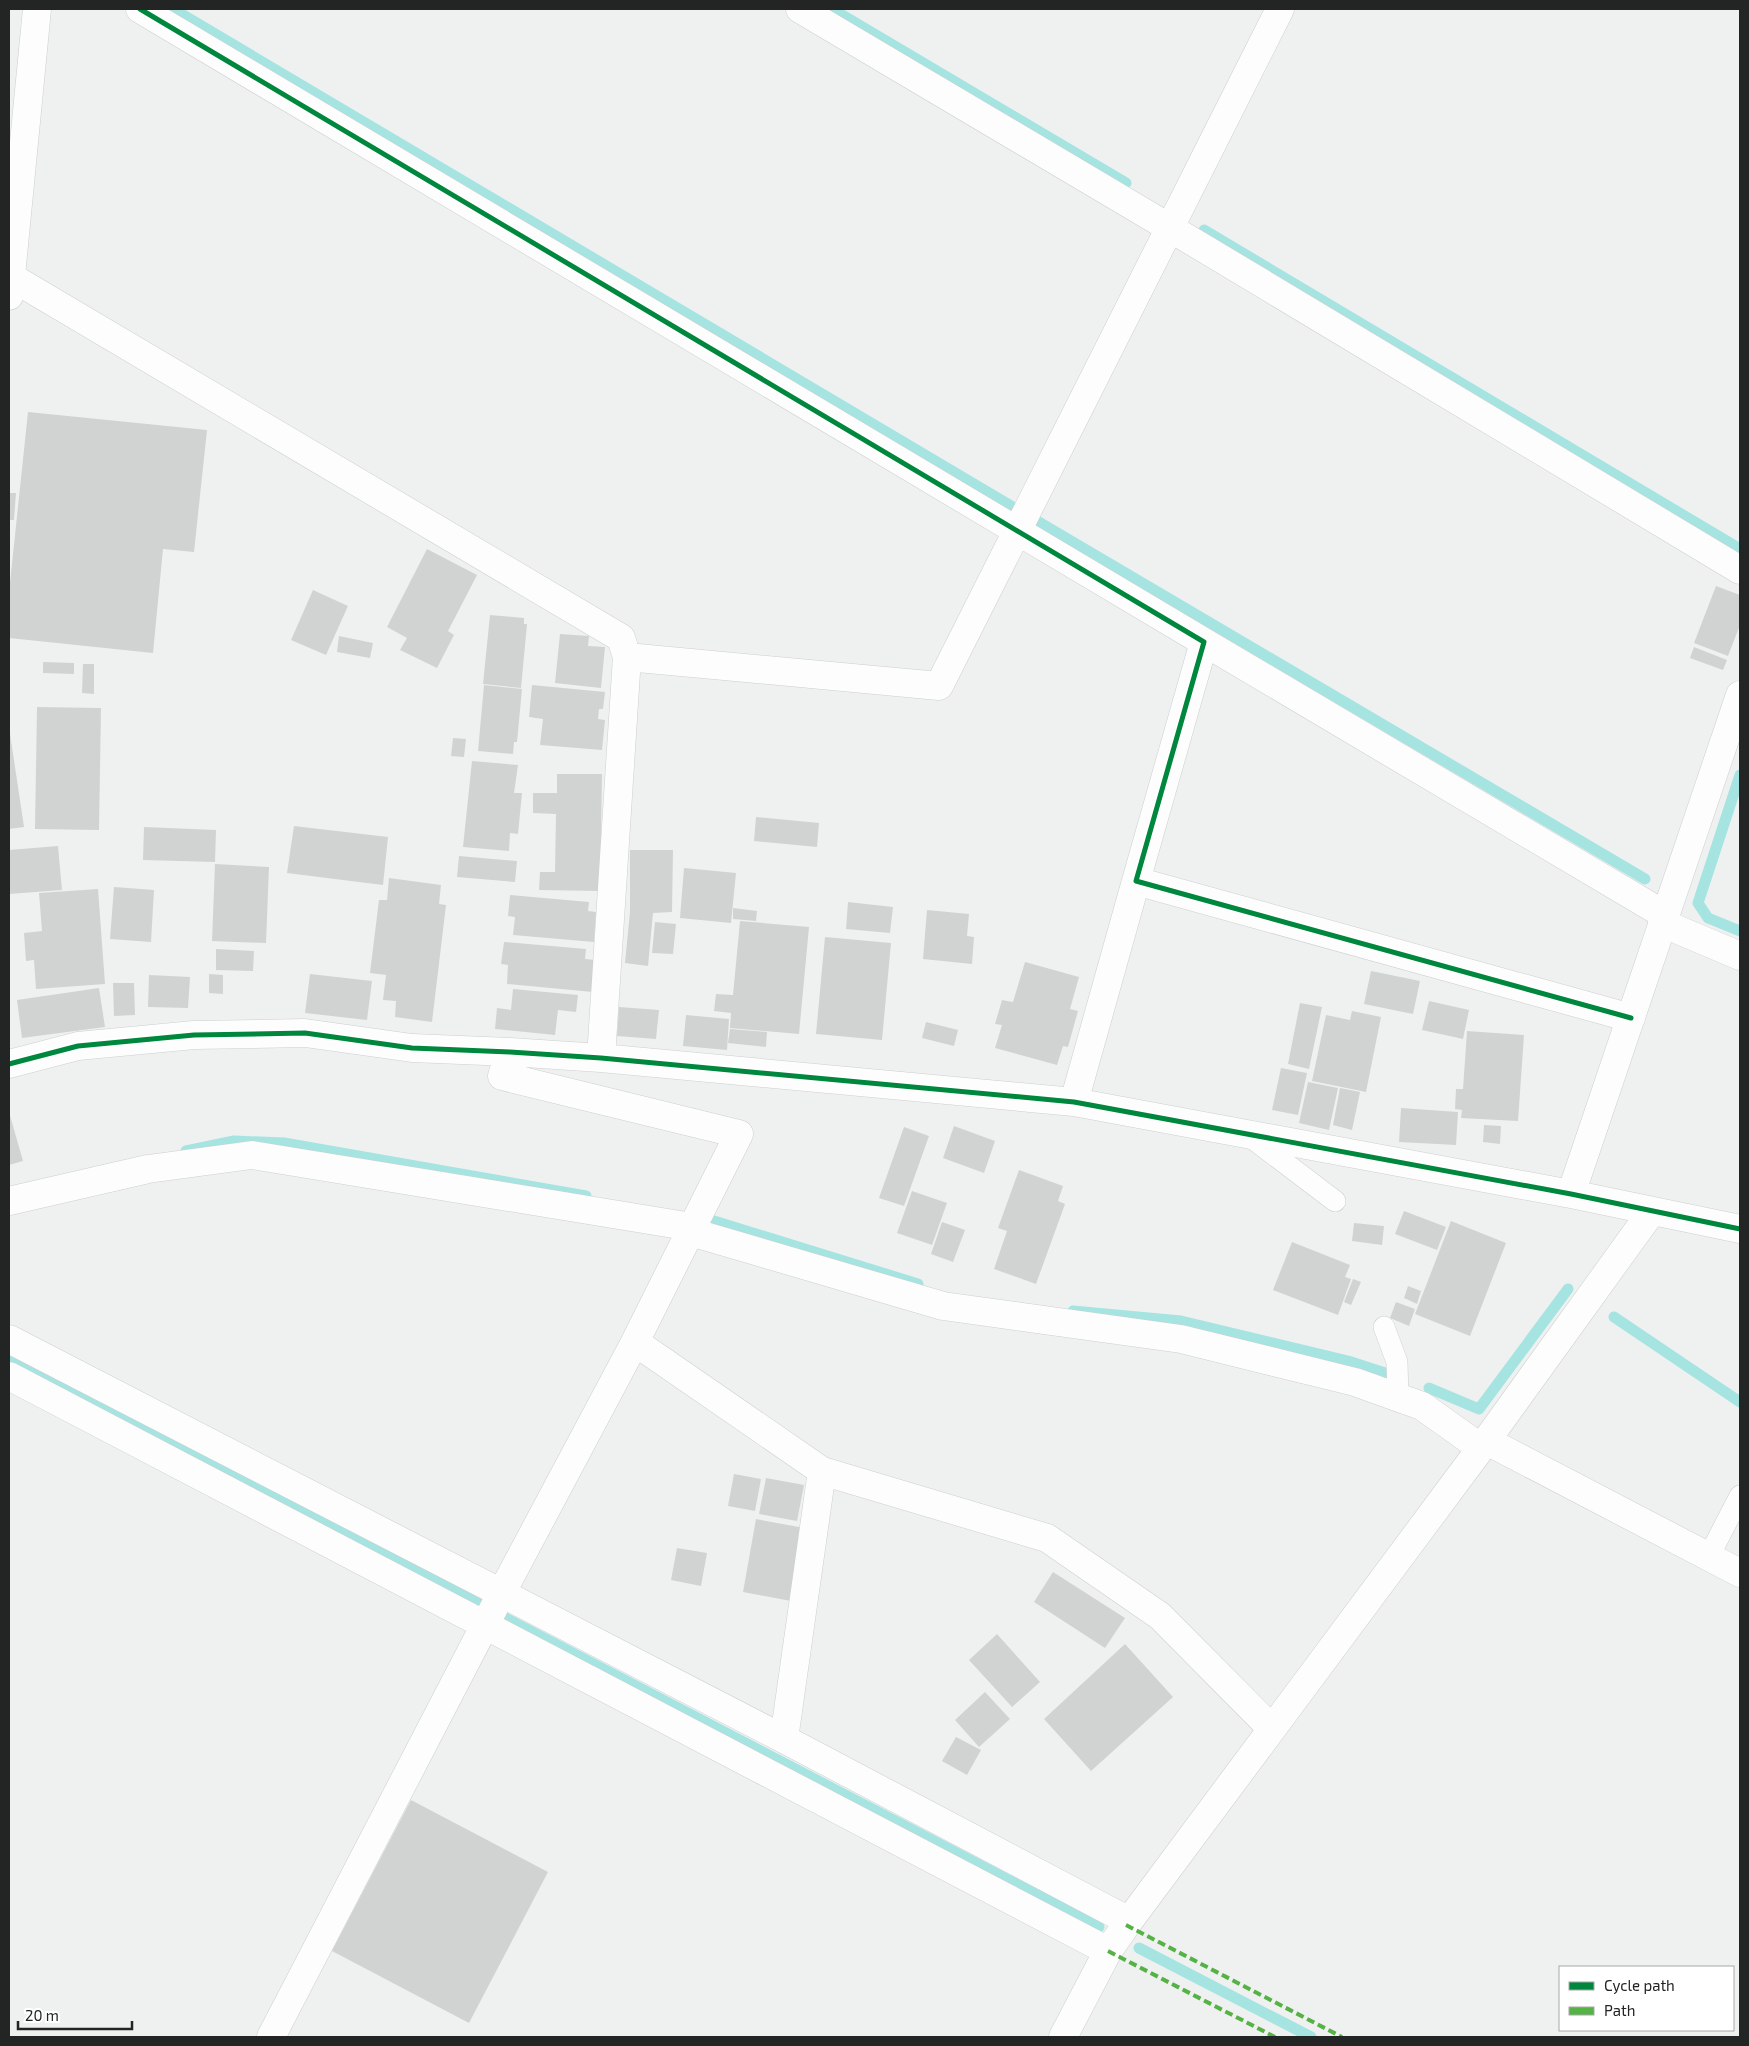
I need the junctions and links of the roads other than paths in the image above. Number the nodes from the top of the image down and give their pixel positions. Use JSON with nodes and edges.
{"nodes":[{"id":1,"x":37,"y":9,"type":"edge"},
{"id":2,"x":140,"y":9,"type":"edge"},
{"id":3,"x":800,"y":9,"type":"edge"},
{"id":4,"x":1280,"y":9,"type":"edge"},
{"id":5,"x":1170,"y":228,"type":"junction"},
{"id":6,"x":10,"y":284,"type":"edge"},
{"id":7,"x":1018,"y":531,"type":"junction"},
{"id":8,"x":1740,"y":570,"type":"edge"},
{"id":9,"x":1204,"y":642,"type":"junction"},
{"id":10,"x":627,"y":657,"type":"junction"},
{"id":11,"x":1740,"y":695,"type":"edge"},
{"id":12,"x":1136,"y":881,"type":"junction"},
{"id":13,"x":1664,"y":919,"type":"junction"},
{"id":14,"x":1740,"y":956,"type":"edge"},
{"id":15,"x":1631,"y":1018,"type":"junction"},
{"id":16,"x":510,"y":1052,"type":"junction"},
{"id":17,"x":601,"y":1058,"type":"junction"},
{"id":18,"x":9,"y":1064,"type":"edge"},
{"id":19,"x":1074,"y":1102,"type":"junction"},
{"id":20,"x":1246,"y":1134,"type":"junction"},
{"id":21,"x":1571,"y":1194,"type":"junction"},
{"id":22,"x":9,"y":1201,"type":"edge"},
{"id":23,"x":1335,"y":1201,"type":"dead end"},
{"id":24,"x":1652,"y":1211,"type":"junction"},
{"id":25,"x":1740,"y":1229,"type":"edge"},
{"id":26,"x":692,"y":1230,"type":"junction"},
{"id":27,"x":1384,"y":1327,"type":"dead end"},
{"id":28,"x":9,"y":1339,"type":"edge"},
{"id":29,"x":635,"y":1342,"type":"junction"},
{"id":30,"x":9,"y":1376,"type":"edge"},
{"id":31,"x":1398,"y":1398,"type":"junction"},
{"id":32,"x":1484,"y":1444,"type":"junction"},
{"id":33,"x":822,"y":1471,"type":"junction"},
{"id":34,"x":1740,"y":1496,"type":"edge"},
{"id":35,"x":1709,"y":1556,"type":"junction"},
{"id":36,"x":1740,"y":1573,"type":"edge"},
{"id":37,"x":501,"y":1594,"type":"junction"},
{"id":38,"x":485,"y":1625,"type":"junction"},
{"id":39,"x":1271,"y":1728,"type":"junction"},
{"id":40,"x":784,"y":1739,"type":"junction"},
{"id":41,"x":1129,"y":1921,"type":"junction"},
{"id":42,"x":1108,"y":1951,"type":"junction"},
{"id":43,"x":271,"y":2037,"type":"edge"},
{"id":44,"x":1063,"y":2037,"type":"edge"}],
"edges":[{"from":1,"to":6,"type":"street"},
{"from":2,"to":7,"type":"street"},
{"from":3,"to":5,"type":"street"},
{"from":4,"to":5,"type":"street"},
{"from":5,"to":7,"type":"street"},
{"from":5,"to":8,"type":"street"},
{"from":6,"to":10,"type":"street"},
{"from":7,"to":9,"type":"street"},
{"from":7,"to":10,"type":"street"},
{"from":9,"to":12,"type":"street"},
{"from":9,"to":13,"type":"street"},
{"from":10,"to":17,"type":"street"},
{"from":11,"to":13,"type":"street"},
{"from":12,"to":15,"type":"street"},
{"from":12,"to":19,"type":"street"},
{"from":13,"to":14,"type":"street"},
{"from":13,"to":15,"type":"street"},
{"from":15,"to":21,"type":"street"},
{"from":16,"to":17,"type":"street"},
{"from":16,"to":18,"type":"street"},
{"from":16,"to":26,"type":"street"},
{"from":17,"to":19,"type":"street"},
{"from":19,"to":20,"type":"street"},
{"from":20,"to":21,"type":"street"},
{"from":20,"to":23,"type":"lane"},
{"from":21,"to":24,"type":"street"},
{"from":22,"to":26,"type":"street"},
{"from":24,"to":25,"type":"street"},
{"from":24,"to":32,"type":"street"},
{"from":26,"to":29,"type":"street"},
{"from":26,"to":31,"type":"street"},
{"from":27,"to":31,"type":"lane"},
{"from":28,"to":37,"type":"street"},
{"from":29,"to":33,"type":"street"},
{"from":29,"to":37,"type":"street"},
{"from":30,"to":38,"type":"street"},
{"from":31,"to":32,"type":"street"},
{"from":32,"to":35,"type":"street"},
{"from":32,"to":39,"type":"street"},
{"from":33,"to":39,"type":"street"},
{"from":33,"to":40,"type":"street"},
{"from":34,"to":35,"type":"lane"},
{"from":35,"to":36,"type":"street"},
{"from":37,"to":38,"type":"street"},
{"from":37,"to":40,"type":"street"},
{"from":38,"to":42,"type":"street"},
{"from":38,"to":43,"type":"street"},
{"from":39,"to":41,"type":"street"},
{"from":40,"to":41,"type":"street"},
{"from":41,"to":42,"type":"street"},
{"from":42,"to":44,"type":"street"}]}
